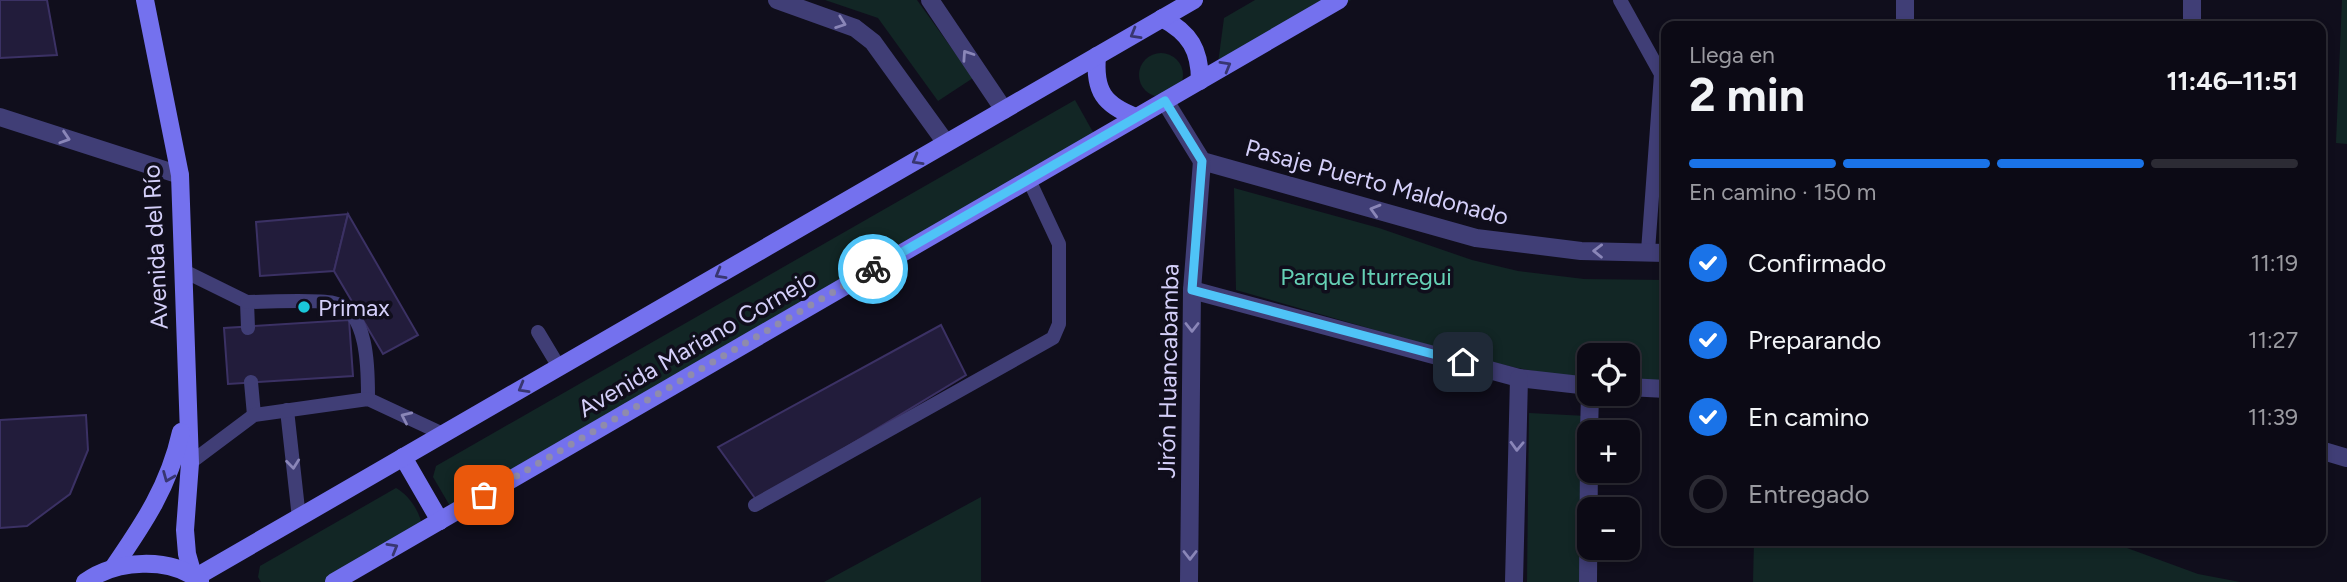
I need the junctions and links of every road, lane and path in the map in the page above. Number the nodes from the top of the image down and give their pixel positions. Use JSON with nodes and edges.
{"nodes":[{"id":1,"x":145,"y":0,"type":"edge"},
{"id":2,"x":776,"y":0,"type":"edge"},
{"id":3,"x":930,"y":0,"type":"edge"},
{"id":4,"x":1194,"y":0,"type":"edge"},
{"id":5,"x":1339,"y":0,"type":"edge"},
{"id":6,"x":1619,"y":0,"type":"edge"},
{"id":7,"x":1905,"y":0,"type":"edge"},
{"id":8,"x":2192,"y":0,"type":"edge"},
{"id":9,"x":1162,"y":18,"type":"junction"},
{"id":10,"x":1905,"y":21,"type":"edge"},
{"id":11,"x":2192,"y":21,"type":"edge"},
{"id":12,"x":1097,"y":56,"type":"junction"},
{"id":13,"x":1200,"y":81,"type":"junction"},
{"id":14,"x":1165,"y":101,"type":"junction"},
{"id":15,"x":1004,"y":110,"type":"junction"},
{"id":16,"x":0,"y":117,"type":"edge"},
{"id":17,"x":1136,"y":117,"type":"junction"},
{"id":18,"x":946,"y":144,"type":"junction"},
{"id":19,"x":1202,"y":161,"type":"junction"},
{"id":20,"x":180,"y":175,"type":"junction"},
{"id":21,"x":1029,"y":180,"type":"junction"},
{"id":22,"x":1657,"y":252,"type":"edge"},
{"id":23,"x":182,"y":270,"type":"junction"},
{"id":24,"x":1192,"y":290,"type":"junction"},
{"id":25,"x":247,"y":302,"type":"junction"},
{"id":26,"x":248,"y":328,"type":"dead end"},
{"id":27,"x":538,"y":332,"type":"dead end"},
{"id":28,"x":559,"y":367,"type":"junction"},
{"id":29,"x":1519,"y":378,"type":"junction"},
{"id":30,"x":251,"y":382,"type":"dead end"},
{"id":31,"x":1577,"y":385,"type":"edge"},
{"id":32,"x":1640,"y":388,"type":"edge"},
{"id":33,"x":1661,"y":389,"type":"edge"},
{"id":34,"x":368,"y":399,"type":"junction"},
{"id":35,"x":287,"y":410,"type":"junction"},
{"id":36,"x":186,"y":411,"type":"junction"},
{"id":37,"x":254,"y":415,"type":"junction"},
{"id":38,"x":443,"y":434,"type":"junction"},
{"id":39,"x":2326,"y":452,"type":"edge"},
{"id":40,"x":403,"y":457,"type":"junction"},
{"id":41,"x":2347,"y":458,"type":"edge"},
{"id":42,"x":190,"y":463,"type":"junction"},
{"id":43,"x":1589,"y":483,"type":"edge"},
{"id":44,"x":755,"y":505,"type":"dead end"},
{"id":45,"x":299,"y":518,"type":"junction"},
{"id":46,"x":440,"y":521,"type":"junction"},
{"id":47,"x":113,"y":568,"type":"junction"},
{"id":48,"x":197,"y":578,"type":"edge"},
{"id":49,"x":85,"y":582,"type":"edge"},
{"id":50,"x":334,"y":582,"type":"edge"},
{"id":51,"x":1189,"y":582,"type":"edge"},
{"id":52,"x":1514,"y":582,"type":"edge"},
{"id":53,"x":1588,"y":582,"type":"edge"}],
"edges":[{"from":1,"to":20,"type":"main road","name":"Avenida del Río"},
{"from":2,"to":18,"type":"street","one_way":true},
{"from":15,"to":3,"type":"street","one_way":true},
{"from":4,"to":9,"type":"main road","name":"Avenida Mariano Cornejo"},
{"from":13,"to":5,"type":"main road","name":"Avenida Mariano Cornejo","one_way":true},
{"from":6,"to":22,"type":"lane"},
{"from":7,"to":10,"type":"street"},
{"from":8,"to":11,"type":"street"},
{"from":9,"to":12,"type":"main road","name":"Avenida Mariano Cornejo","one_way":true},
{"from":9,"to":13,"type":"main road"},
{"from":12,"to":15,"type":"main road","name":"Avenida Mariano Cornejo"},
{"from":12,"to":17,"type":"main road"},
{"from":13,"to":14,"type":"main road","name":"Avenida Mariano Cornejo"},
{"from":14,"to":17,"type":"main road","name":"Avenida Mariano Cornejo"},
{"from":14,"to":19,"type":"street"},
{"from":15,"to":18,"type":"main road","name":"Avenida Mariano Cornejo"},
{"from":16,"to":20,"type":"street","one_way":true},
{"from":17,"to":21,"type":"main road","name":"Avenida Mariano Cornejo"},
{"from":18,"to":28,"type":"main road","name":"Avenida Mariano Cornejo","one_way":true},
{"from":22,"to":19,"type":"street","name":"Pasaje Puerto Maldonado","one_way":true},
{"from":19,"to":24,"type":"street","name":"Jirón Huancabamba"},
{"from":20,"to":23,"type":"main road","name":"Avenida del Río"},
{"from":21,"to":44,"type":"lane"},
{"from":21,"to":46,"type":"main road","name":"Avenida Mariano Cornejo"},
{"from":23,"to":25,"type":"lane"},
{"from":23,"to":36,"type":"main road","name":"Avenida del Río"},
{"from":24,"to":29,"type":"street"},
{"from":24,"to":51,"type":"street","name":"Jirón Huancabamba","one_way":true},
{"from":25,"to":26,"type":"lane"},
{"from":25,"to":34,"type":"lane"},
{"from":27,"to":28,"type":"lane"},
{"from":28,"to":38,"type":"main road","name":"Avenida Mariano Cornejo","one_way":true},
{"from":29,"to":31,"type":"street"},
{"from":29,"to":52,"type":"street","one_way":true},
{"from":30,"to":37,"type":"lane"},
{"from":32,"to":33,"type":"street"},
{"from":34,"to":35,"type":"lane"},
{"from":38,"to":34,"type":"lane","one_way":true},
{"from":35,"to":37,"type":"lane"},
{"from":35,"to":45,"type":"lane","one_way":true},
{"from":36,"to":42,"type":"main road","name":"Avenida del Río"},
{"from":36,"to":47,"type":"main road","name":"Avenida del Río","one_way":true},
{"from":37,"to":42,"type":"lane"},
{"from":38,"to":40,"type":"main road","name":"Avenida Mariano Cornejo"},
{"from":39,"to":41,"type":"street"},
{"from":40,"to":45,"type":"main road","name":"Avenida Mariano Cornejo"},
{"from":40,"to":46,"type":"main road"},
{"from":42,"to":48,"type":"main road","name":"Avenida del Río"},
{"from":43,"to":53,"type":"street"},
{"from":45,"to":48,"type":"main road","name":"Avenida Mariano Cornejo"},
{"from":50,"to":46,"type":"main road","name":"Avenida Mariano Cornejo","one_way":true},
{"from":47,"to":48,"type":"main road"},
{"from":47,"to":49,"type":"main road"}]}
